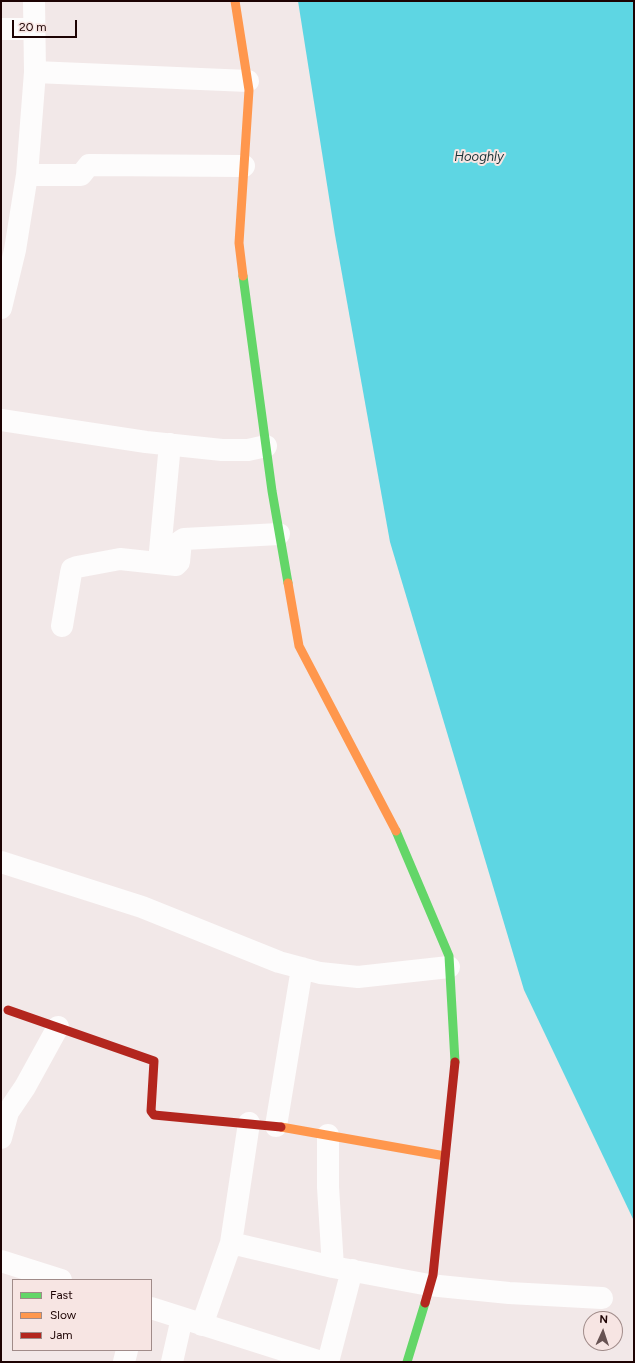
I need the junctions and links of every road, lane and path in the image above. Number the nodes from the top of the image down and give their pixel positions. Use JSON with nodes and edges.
{"nodes":[{"id":1,"x":34,"y":1,"type":"edge"},
{"id":2,"x":235,"y":1,"type":"edge"},
{"id":3,"x":1,"y":29,"type":"edge"},
{"id":4,"x":34,"y":29,"type":"junction"},
{"id":5,"x":35,"y":72,"type":"junction"},
{"id":6,"x":248,"y":81,"type":"junction"},
{"id":7,"x":244,"y":166,"type":"junction"},
{"id":8,"x":27,"y":175,"type":"junction"},
{"id":9,"x":8,"y":249,"type":"edge"},
{"id":10,"x":1,"y":308,"type":"edge"},
{"id":11,"x":1,"y":420,"type":"edge"},
{"id":12,"x":170,"y":444,"type":"junction"},
{"id":13,"x":266,"y":446,"type":"junction"},
{"id":14,"x":279,"y":534,"type":"junction"},
{"id":15,"x":159,"y":562,"type":"junction"},
{"id":16,"x":62,"y":626,"type":"dead end"},
{"id":17,"x":1,"y":862,"type":"edge"},
{"id":18,"x":449,"y":966,"type":"junction"},
{"id":19,"x":302,"y":968,"type":"junction"},
{"id":20,"x":8,"y":1010,"type":"dead end"},
{"id":21,"x":58,"y":1027,"type":"junction"},
{"id":22,"x":249,"y":1123,"type":"junction"},
{"id":23,"x":276,"y":1126,"type":"junction"},
{"id":24,"x":328,"y":1135,"type":"junction"},
{"id":25,"x":1,"y":1138,"type":"edge"},
{"id":26,"x":445,"y":1156,"type":"junction"},
{"id":27,"x":231,"y":1243,"type":"junction"},
{"id":28,"x":1,"y":1261,"type":"edge"},
{"id":29,"x":342,"y":1269,"type":"junction"},
{"id":30,"x":58,"y":1279,"type":"edge"},
{"id":31,"x":429,"y":1285,"type":"junction"},
{"id":32,"x":602,"y":1298,"type":"dead end"},
{"id":33,"x":152,"y":1308,"type":"edge"},
{"id":34,"x":192,"y":1321,"type":"junction"},
{"id":35,"x":127,"y":1351,"type":"edge"},
{"id":36,"x":124,"y":1362,"type":"edge"},
{"id":37,"x":172,"y":1362,"type":"edge"},
{"id":38,"x":321,"y":1362,"type":"edge"},
{"id":39,"x":328,"y":1362,"type":"edge"},
{"id":40,"x":407,"y":1362,"type":"edge"}],
"edges":[{"from":1,"to":4,"type":"street"},
{"from":2,"to":6,"type":"street"},
{"from":3,"to":4,"type":"street"},
{"from":4,"to":5,"type":"street"},
{"from":5,"to":6,"type":"street"},
{"from":5,"to":8,"type":"street"},
{"from":6,"to":7,"type":"street"},
{"from":7,"to":8,"type":"street"},
{"from":7,"to":13,"type":"street"},
{"from":8,"to":9,"type":"street"},
{"from":9,"to":10,"type":"street"},
{"from":11,"to":12,"type":"street"},
{"from":12,"to":13,"type":"street"},
{"from":12,"to":15,"type":"street"},
{"from":13,"to":14,"type":"street"},
{"from":14,"to":15,"type":"street"},
{"from":14,"to":18,"type":"street"},
{"from":15,"to":16,"type":"street"},
{"from":17,"to":19,"type":"street"},
{"from":18,"to":19,"type":"street"},
{"from":18,"to":26,"type":"street"},
{"from":19,"to":23,"type":"street"},
{"from":20,"to":21,"type":"street"},
{"from":21,"to":22,"type":"street"},
{"from":21,"to":25,"type":"street"},
{"from":22,"to":23,"type":"street"},
{"from":22,"to":27,"type":"street"},
{"from":23,"to":24,"type":"street"},
{"from":24,"to":26,"type":"street"},
{"from":24,"to":29,"type":"street"},
{"from":26,"to":31,"type":"street"},
{"from":27,"to":29,"type":"street"},
{"from":27,"to":34,"type":"street"},
{"from":28,"to":30,"type":"street"},
{"from":29,"to":31,"type":"street"},
{"from":29,"to":39,"type":"street"},
{"from":31,"to":32,"type":"street"},
{"from":31,"to":40,"type":"street"},
{"from":33,"to":34,"type":"street"},
{"from":34,"to":37,"type":"street"},
{"from":34,"to":38,"type":"street"},
{"from":35,"to":36,"type":"street"}]}
